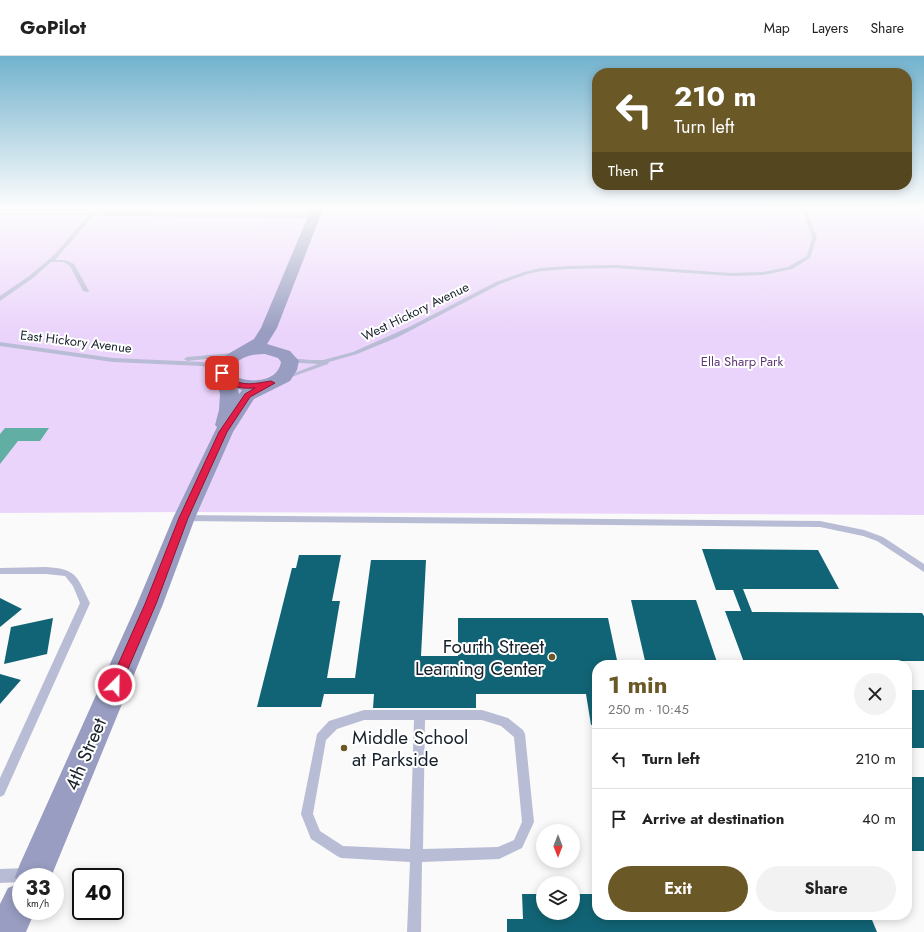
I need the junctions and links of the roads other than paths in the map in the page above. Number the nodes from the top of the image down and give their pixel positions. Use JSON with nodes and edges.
{"nodes":[{"id":1,"x":60,"y":250,"type":"edge"},
{"id":2,"x":301,"y":250,"type":"edge"},
{"id":3,"x":814,"y":250,"type":"edge"},
{"id":4,"x":50,"y":261,"type":"junction"},
{"id":5,"x":86,"y":291,"type":"dead end"},
{"id":6,"x":0,"y":299,"type":"edge"},
{"id":7,"x":270,"y":325,"type":"junction"},
{"id":8,"x":0,"y":344,"type":"edge"},
{"id":9,"x":241,"y":353,"type":"junction"},
{"id":10,"x":288,"y":357,"type":"junction"},
{"id":11,"x":148,"y":361,"type":"junction"},
{"id":12,"x":332,"y":361,"type":"junction"},
{"id":13,"x":223,"y":376,"type":"junction"},
{"id":14,"x":274,"y":382,"type":"junction"},
{"id":15,"x":223,"y":432,"type":"junction"},
{"id":16,"x":184,"y":518,"type":"junction"},
{"id":17,"x":924,"y":569,"type":"edge"},
{"id":18,"x":0,"y":571,"type":"edge"},
{"id":19,"x":420,"y":716,"type":"junction"},
{"id":20,"x":0,"y":791,"type":"edge"},
{"id":21,"x":415,"y":856,"type":"junction"},
{"id":22,"x":36,"y":868,"type":"edge"},
{"id":23,"x":0,"y":876,"type":"edge"},
{"id":24,"x":12,"y":879,"type":"edge"},
{"id":25,"x":12,"y":919,"type":"edge"},
{"id":26,"x":20,"y":920,"type":"edge"},
{"id":27,"x":6,"y":932,"type":"edge"},
{"id":28,"x":18,"y":932,"type":"edge"},
{"id":29,"x":414,"y":932,"type":"edge"}],
"edges":[{"from":1,"to":4,"type":"lane"},
{"from":2,"to":7,"type":"street"},
{"from":3,"to":12,"type":"lane","name":"West Hickory Avenue"},
{"from":4,"to":5,"type":"lane"},
{"from":4,"to":6,"type":"lane"},
{"from":7,"to":9,"type":"street"},
{"from":7,"to":10,"type":"street"},
{"from":8,"to":11,"type":"lane","name":"East Hickory Avenue"},
{"from":9,"to":10,"type":"street"},
{"from":9,"to":11,"type":"lane","name":"East Hickory Avenue"},
{"from":9,"to":13,"type":"street"},
{"from":10,"to":12,"type":"lane","name":"West Hickory Avenue"},
{"from":10,"to":14,"type":"street","name":"4th Street"},
{"from":11,"to":13,"type":"lane","name":"East Hickory Avenue"},
{"from":12,"to":14,"type":"lane","name":"West Hickory Avenue"},
{"from":13,"to":14,"type":"street"},
{"from":13,"to":15,"type":"street","name":"4th Street"},
{"from":14,"to":15,"type":"street","name":"4th Street"},
{"from":15,"to":16,"type":"street","name":"4th Street"},
{"from":16,"to":17,"type":"lane"},
{"from":16,"to":22,"type":"street","name":"4th Street"},
{"from":18,"to":20,"type":"lane"},
{"from":19,"to":21,"type":"lane"},
{"from":19,"to":21,"type":"lane"},
{"from":19,"to":21,"type":"lane"},
{"from":21,"to":29,"type":"lane"},
{"from":23,"to":24,"type":"lane"},
{"from":25,"to":27,"type":"street","name":"4th Street"},
{"from":26,"to":28,"type":"street"}]}
